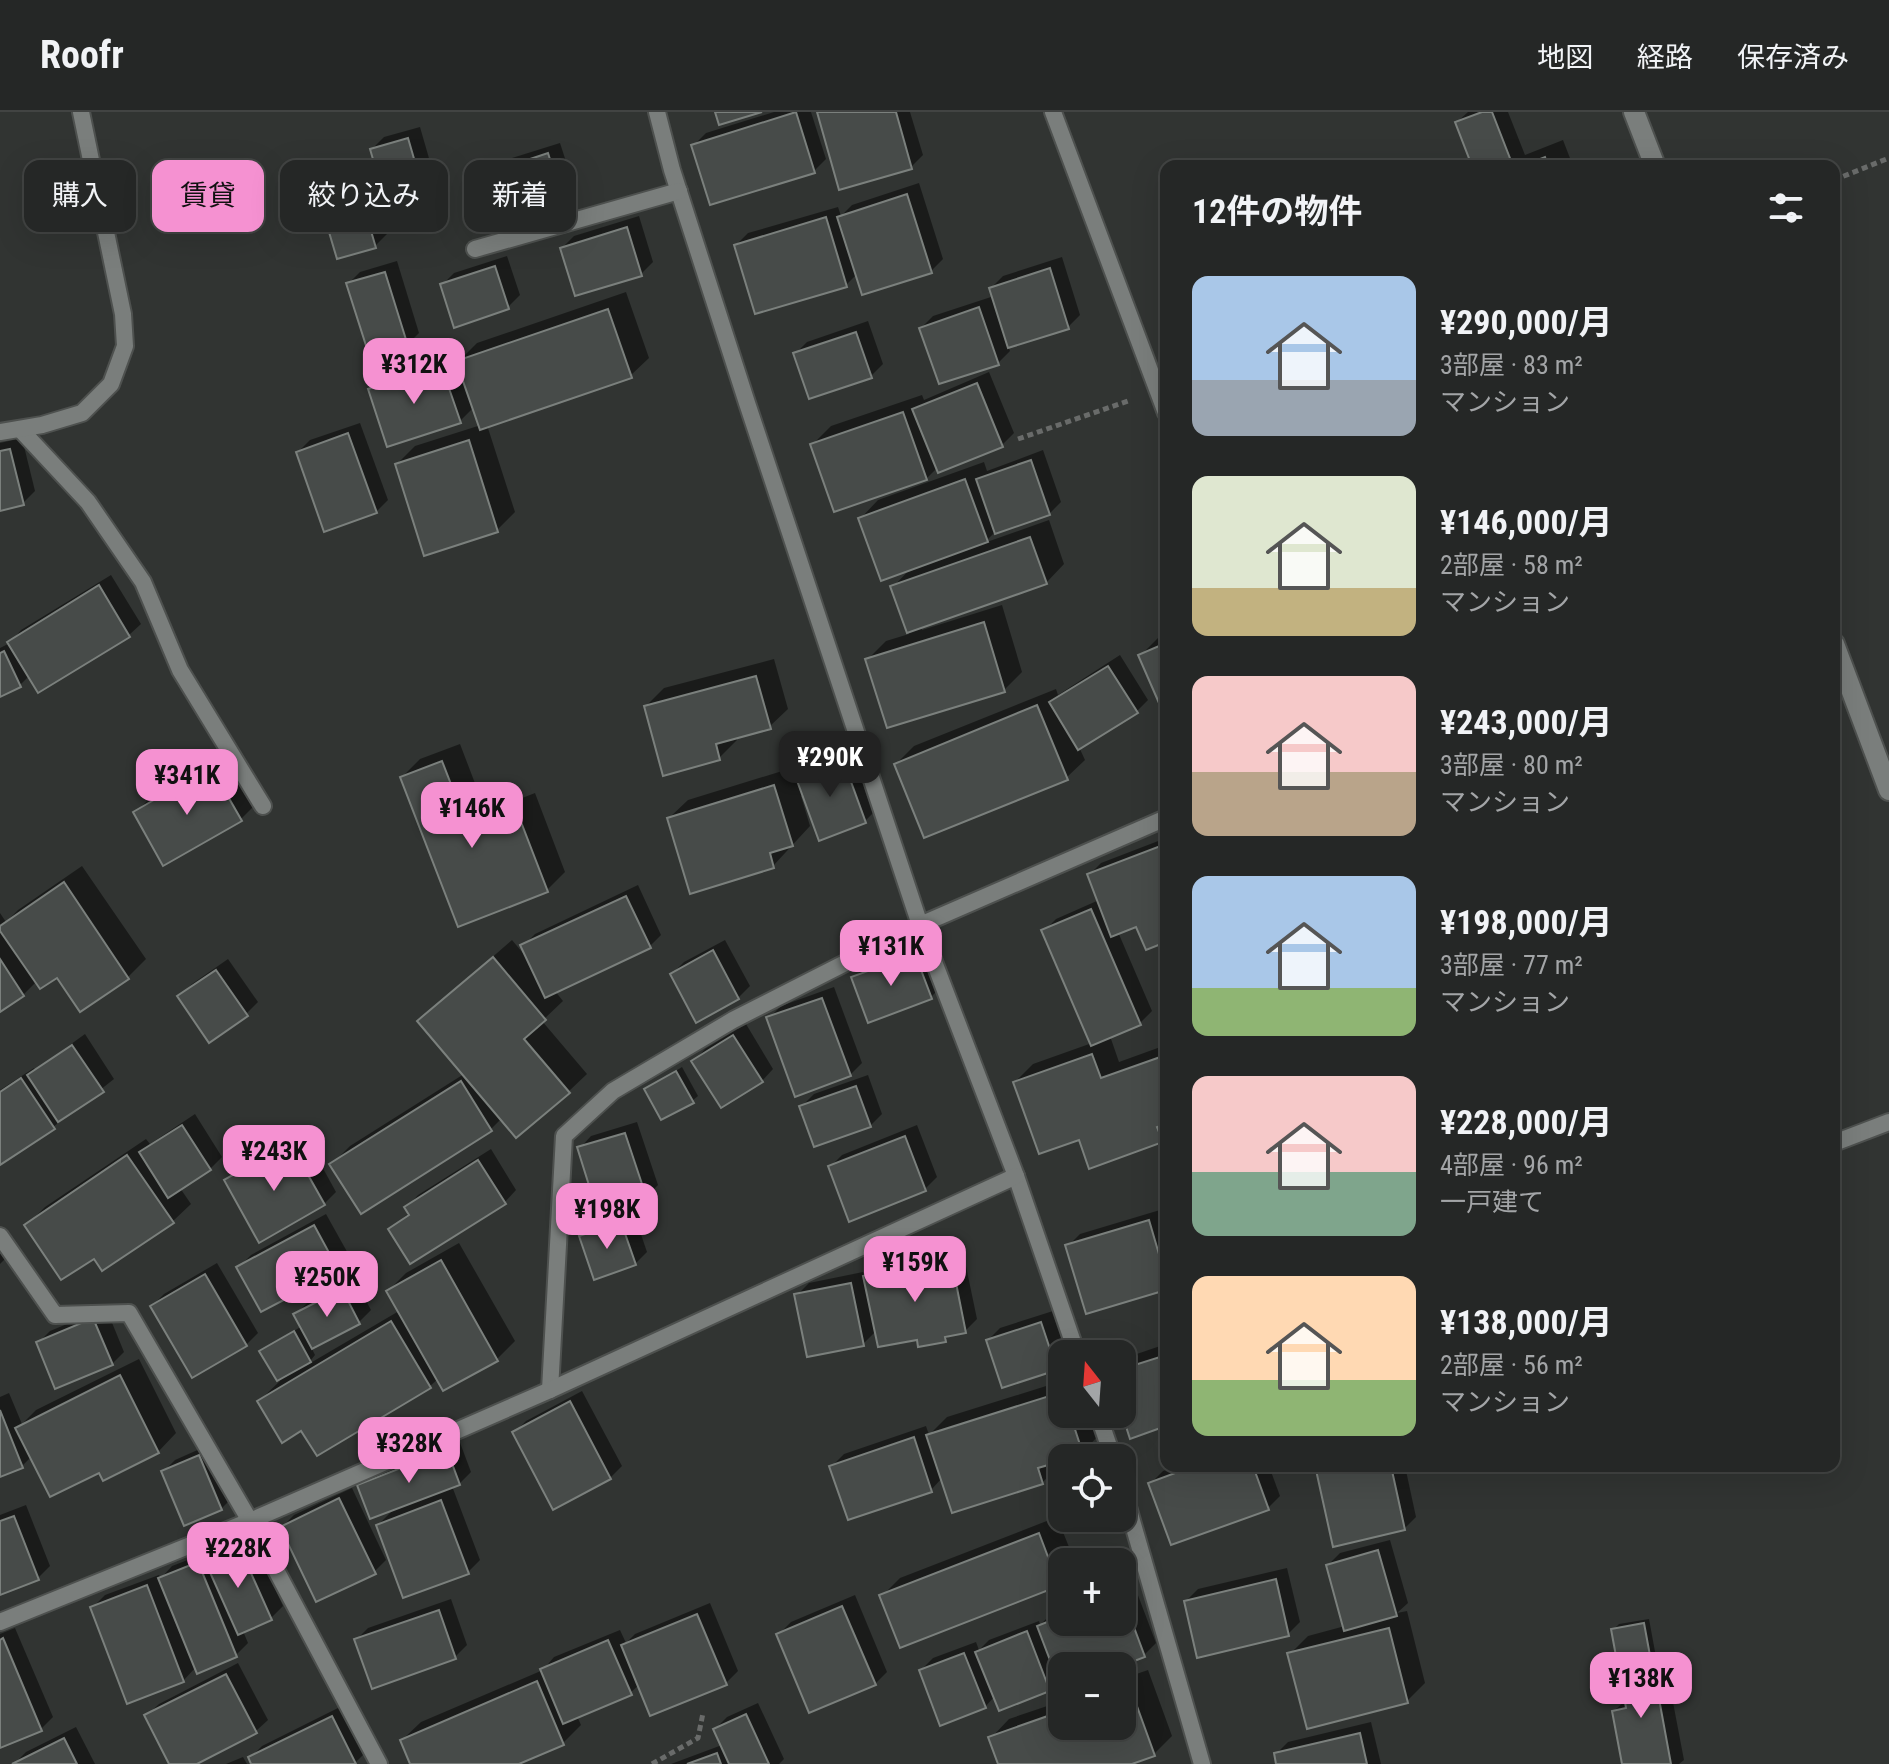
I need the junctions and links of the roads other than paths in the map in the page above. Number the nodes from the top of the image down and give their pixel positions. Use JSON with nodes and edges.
{"nodes":[{"id":1,"x":81,"y":112,"type":"edge"},
{"id":2,"x":657,"y":112,"type":"edge"},
{"id":3,"x":1053,"y":112,"type":"edge"},
{"id":4,"x":1634,"y":112,"type":"edge"},
{"id":5,"x":1653,"y":160,"type":"edge"},
{"id":6,"x":679,"y":191,"type":"junction"},
{"id":7,"x":475,"y":249,"type":"dead end"},
{"id":8,"x":1160,"y":398,"type":"edge"},
{"id":9,"x":20,"y":429,"type":"junction"},
{"id":10,"x":0,"y":432,"type":"edge"},
{"id":11,"x":1840,"y":660,"type":"edge"},
{"id":12,"x":1889,"y":790,"type":"edge"},
{"id":13,"x":263,"y":806,"type":"dead end"},
{"id":14,"x":1160,"y":821,"type":"edge"},
{"id":15,"x":920,"y":925,"type":"junction"},
{"id":16,"x":1889,"y":1122,"type":"edge"},
{"id":17,"x":1840,"y":1141,"type":"edge"},
{"id":18,"x":1016,"y":1176,"type":"junction"},
{"id":19,"x":0,"y":1236,"type":"edge"},
{"id":20,"x":1072,"y":1340,"type":"edge"},
{"id":21,"x":550,"y":1390,"type":"junction"},
{"id":22,"x":250,"y":1521,"type":"junction"},
{"id":23,"x":1135,"y":1532,"type":"edge"},
{"id":24,"x":0,"y":1622,"type":"edge"},
{"id":25,"x":379,"y":1764,"type":"edge"},
{"id":26,"x":1202,"y":1764,"type":"edge"}],
"edges":[{"from":1,"to":9,"type":"lane"},
{"from":2,"to":6,"type":"lane"},
{"from":3,"to":8,"type":"lane"},
{"from":4,"to":5,"type":"main road"},
{"from":6,"to":7,"type":"lane"},
{"from":6,"to":15,"type":"lane"},
{"from":9,"to":10,"type":"lane"},
{"from":9,"to":13,"type":"lane"},
{"from":11,"to":12,"type":"main road"},
{"from":14,"to":15,"type":"lane"},
{"from":15,"to":18,"type":"lane"},
{"from":15,"to":21,"type":"lane"},
{"from":16,"to":17,"type":"lane"},
{"from":18,"to":20,"type":"lane"},
{"from":18,"to":21,"type":"lane"},
{"from":19,"to":22,"type":"lane"},
{"from":21,"to":22,"type":"lane"},
{"from":22,"to":24,"type":"lane"},
{"from":22,"to":25,"type":"lane"},
{"from":23,"to":26,"type":"lane"}]}
